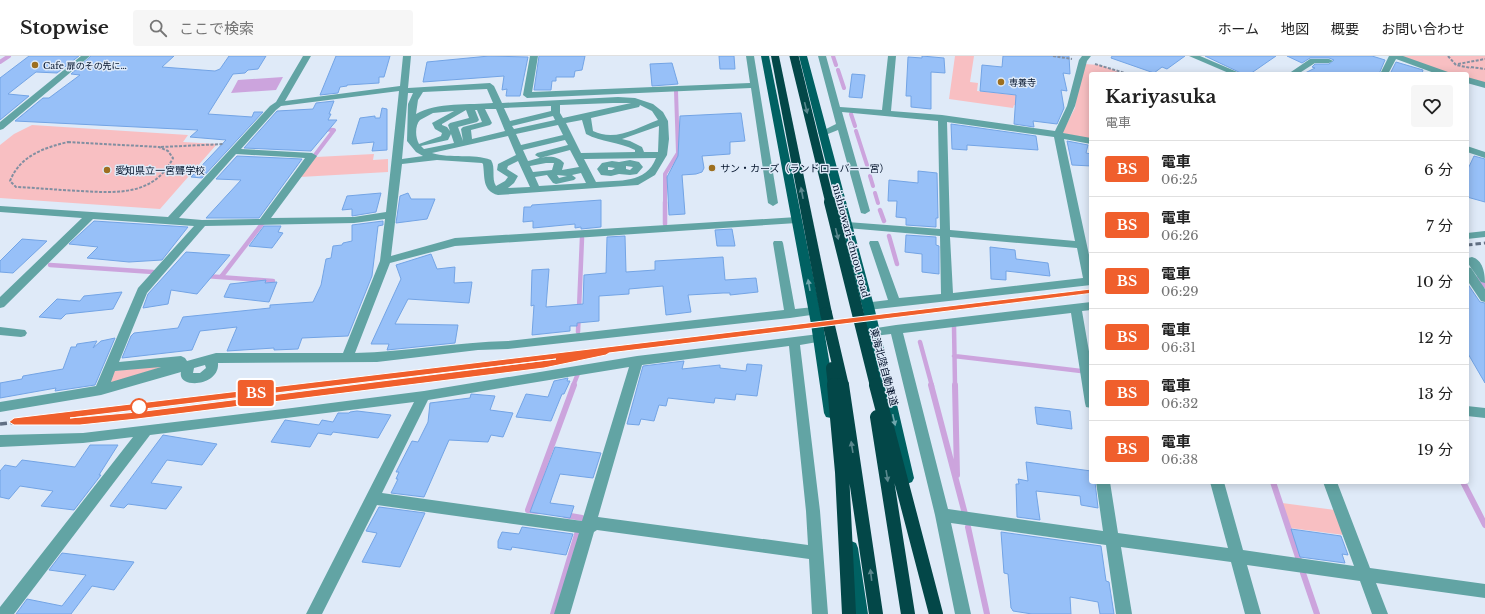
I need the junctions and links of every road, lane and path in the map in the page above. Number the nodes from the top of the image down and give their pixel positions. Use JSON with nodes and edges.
{"nodes":[{"id":1,"x":86,"y":56,"type":"edge"},
{"id":2,"x":307,"y":56,"type":"edge"},
{"id":3,"x":407,"y":56,"type":"edge"},
{"id":4,"x":534,"y":56,"type":"edge"},
{"id":5,"x":750,"y":56,"type":"edge"},
{"id":6,"x":766,"y":56,"type":"edge"},
{"id":7,"x":775,"y":56,"type":"edge"},
{"id":8,"x":794,"y":56,"type":"edge"},
{"id":9,"x":803,"y":56,"type":"edge"},
{"id":10,"x":822,"y":56,"type":"edge"},
{"id":11,"x":892,"y":56,"type":"edge"},
{"id":12,"x":1053,"y":56,"type":"edge"},
{"id":13,"x":1192,"y":56,"type":"edge"},
{"id":14,"x":1394,"y":56,"type":"edge"},
{"id":15,"x":1448,"y":56,"type":"edge"},
{"id":16,"x":1485,"y":59,"type":"edge"},
{"id":17,"x":1084,"y":60,"type":"edge"},
{"id":18,"x":1310,"y":61,"type":"edge"},
{"id":19,"x":1329,"y":61,"type":"dead end"},
{"id":20,"x":1456,"y":64,"type":"junction"},
{"id":21,"x":1485,"y":71,"type":"edge"},
{"id":22,"x":1123,"y":72,"type":"edge"},
{"id":23,"x":1233,"y":72,"type":"edge"},
{"id":24,"x":1295,"y":72,"type":"edge"},
{"id":25,"x":1385,"y":72,"type":"edge"},
{"id":26,"x":1439,"y":72,"type":"edge"},
{"id":27,"x":770,"y":78,"type":"junction"},
{"id":28,"x":1469,"y":81,"type":"edge"},
{"id":29,"x":754,"y":82,"type":"junction"},
{"id":30,"x":1485,"y":85,"type":"edge"},
{"id":31,"x":422,"y":89,"type":"junction"},
{"id":32,"x":403,"y":90,"type":"junction"},
{"id":33,"x":555,"y":103,"type":"junction"},
{"id":34,"x":644,"y":103,"type":"junction"},
{"id":35,"x":279,"y":104,"type":"junction"},
{"id":36,"x":500,"y":106,"type":"junction"},
{"id":37,"x":466,"y":107,"type":"junction"},
{"id":38,"x":480,"y":107,"type":"junction"},
{"id":39,"x":837,"y":109,"type":"junction"},
{"id":40,"x":886,"y":113,"type":"junction"},
{"id":41,"x":586,"y":116,"type":"junction"},
{"id":42,"x":558,"y":117,"type":"junction"},
{"id":43,"x":942,"y":118,"type":"junction"},
{"id":44,"x":663,"y":121,"type":"junction"},
{"id":45,"x":412,"y":123,"type":"junction"},
{"id":46,"x":841,"y":125,"type":"junction"},
{"id":47,"x":0,"y":127,"type":"edge"},
{"id":48,"x":510,"y":128,"type":"junction"},
{"id":49,"x":822,"y":133,"type":"junction"},
{"id":50,"x":1058,"y":134,"type":"junction"},
{"id":51,"x":568,"y":137,"type":"junction"},
{"id":52,"x":608,"y":139,"type":"junction"},
{"id":53,"x":1089,"y":140,"type":"edge"},
{"id":54,"x":464,"y":143,"type":"junction"},
{"id":55,"x":547,"y":144,"type":"junction"},
{"id":56,"x":159,"y":147,"type":"junction"},
{"id":57,"x":232,"y":147,"type":"junction"},
{"id":58,"x":573,"y":147,"type":"junction"},
{"id":59,"x":419,"y":149,"type":"junction"},
{"id":60,"x":1469,"y":150,"type":"edge"},
{"id":61,"x":640,"y":155,"type":"junction"},
{"id":62,"x":662,"y":155,"type":"junction"},
{"id":63,"x":1485,"y":155,"type":"edge"},
{"id":64,"x":578,"y":156,"type":"junction"},
{"id":65,"x":439,"y":157,"type":"junction"},
{"id":66,"x":522,"y":157,"type":"junction"},
{"id":67,"x":397,"y":162,"type":"junction"},
{"id":68,"x":602,"y":169,"type":"dead end"},
{"id":69,"x":585,"y":171,"type":"junction"},
{"id":70,"x":630,"y":173,"type":"dead end"},
{"id":71,"x":530,"y":175,"type":"junction"},
{"id":72,"x":630,"y":184,"type":"junction"},
{"id":73,"x":593,"y":186,"type":"junction"},
{"id":74,"x":536,"y":190,"type":"junction"},
{"id":75,"x":495,"y":191,"type":"junction"},
{"id":76,"x":773,"y":203,"type":"dead end"},
{"id":77,"x":0,"y":209,"type":"edge"},
{"id":78,"x":865,"y":211,"type":"dead end"},
{"id":79,"x":91,"y":215,"type":"junction"},
{"id":80,"x":390,"y":215,"type":"junction"},
{"id":81,"x":171,"y":220,"type":"junction"},
{"id":82,"x":798,"y":220,"type":"junction"},
{"id":83,"x":264,"y":222,"type":"junction"},
{"id":84,"x":202,"y":223,"type":"junction"},
{"id":85,"x":846,"y":225,"type":"junction"},
{"id":86,"x":945,"y":234,"type":"junction"},
{"id":87,"x":1485,"y":234,"type":"edge"},
{"id":88,"x":1469,"y":236,"type":"edge"},
{"id":89,"x":778,"y":243,"type":"dead end"},
{"id":90,"x":874,"y":243,"type":"dead end"},
{"id":91,"x":1081,"y":245,"type":"junction"},
{"id":92,"x":1485,"y":259,"type":"edge"},
{"id":93,"x":385,"y":261,"type":"junction"},
{"id":94,"x":1469,"y":264,"type":"edge"},
{"id":95,"x":1089,"y":277,"type":"edge"},
{"id":96,"x":1485,"y":279,"type":"edge"},
{"id":97,"x":1089,"y":281,"type":"edge"},
{"id":98,"x":947,"y":296,"type":"junction"},
{"id":99,"x":1485,"y":298,"type":"edge"},
{"id":100,"x":895,"y":303,"type":"junction"},
{"id":101,"x":0,"y":304,"type":"edge"},
{"id":102,"x":1089,"y":306,"type":"edge"},
{"id":103,"x":1076,"y":308,"type":"junction"},
{"id":104,"x":862,"y":310,"type":"junction"},
{"id":105,"x":820,"y":312,"type":"junction"},
{"id":106,"x":790,"y":314,"type":"junction"},
{"id":107,"x":896,"y":329,"type":"junction"},
{"id":108,"x":0,"y":331,"type":"edge"},
{"id":109,"x":874,"y":332,"type":"junction"},
{"id":110,"x":21,"y":333,"type":"dead end"},
{"id":111,"x":819,"y":338,"type":"junction"},
{"id":112,"x":794,"y":341,"type":"junction"},
{"id":113,"x":348,"y":356,"type":"junction"},
{"id":114,"x":214,"y":358,"type":"junction"},
{"id":115,"x":637,"y":361,"type":"junction"},
{"id":116,"x":110,"y":367,"type":"junction"},
{"id":117,"x":1088,"y":368,"type":"edge"},
{"id":118,"x":1089,"y":380,"type":"edge"},
{"id":119,"x":101,"y":390,"type":"junction"},
{"id":120,"x":424,"y":396,"type":"junction"},
{"id":121,"x":0,"y":407,"type":"edge"},
{"id":122,"x":1469,"y":411,"type":"edge"},
{"id":123,"x":1485,"y":413,"type":"edge"},
{"id":124,"x":146,"y":430,"type":"junction"},
{"id":125,"x":0,"y":441,"type":"edge"},
{"id":126,"x":1103,"y":484,"type":"edge"},
{"id":127,"x":1218,"y":484,"type":"edge"},
{"id":128,"x":1331,"y":484,"type":"edge"},
{"id":129,"x":373,"y":498,"type":"junction"},
{"id":130,"x":942,"y":515,"type":"junction"},
{"id":131,"x":587,"y":528,"type":"junction"},
{"id":132,"x":1111,"y":538,"type":"junction"},
{"id":133,"x":815,"y":553,"type":"junction"},
{"id":134,"x":1236,"y":556,"type":"junction"},
{"id":135,"x":1365,"y":575,"type":"junction"},
{"id":136,"x":1485,"y":591,"type":"edge"},
{"id":137,"x":4,"y":614,"type":"edge"},
{"id":138,"x":314,"y":614,"type":"edge"},
{"id":139,"x":562,"y":614,"type":"edge"},
{"id":140,"x":820,"y":614,"type":"edge"},
{"id":141,"x":849,"y":614,"type":"edge"},
{"id":142,"x":860,"y":614,"type":"edge"},
{"id":143,"x":876,"y":614,"type":"edge"},
{"id":144,"x":908,"y":614,"type":"edge"},
{"id":145,"x":934,"y":614,"type":"edge"},
{"id":146,"x":963,"y":614,"type":"edge"},
{"id":147,"x":1124,"y":614,"type":"edge"},
{"id":148,"x":1253,"y":614,"type":"edge"},
{"id":149,"x":1380,"y":614,"type":"edge"}],
"edges":[{"from":1,"to":47,"type":"street"},
{"from":2,"to":35,"type":"street"},
{"from":3,"to":32,"type":"street"},
{"from":4,"to":29,"type":"street"},
{"from":5,"to":29,"type":"street"},
{"from":6,"to":27,"type":"main road"},
{"from":105,"to":7,"type":"highway","one_way":true},
{"from":8,"to":104,"type":"highway","name":"東海北陸自動車道","one_way":true,"bridge":true},
{"from":9,"to":49,"type":"main road","name":"nishiowari-chuou road"},
{"from":10,"to":39,"type":"street"},
{"from":11,"to":40,"type":"street"},
{"from":12,"to":17,"type":"path"},
{"from":13,"to":23,"type":"street"},
{"from":14,"to":25,"type":"street"},
{"from":14,"to":26,"type":"street"},
{"from":15,"to":20,"type":"path"},
{"from":16,"to":20,"type":"path"},
{"from":17,"to":22,"type":"path"},
{"from":17,"to":50,"type":"street"},
{"from":18,"to":19,"type":"street"},
{"from":18,"to":24,"type":"street"},
{"from":20,"to":21,"type":"path"},
{"from":27,"to":29,"type":"street"},
{"from":27,"to":82,"type":"main road"},
{"from":28,"to":30,"type":"street"},
{"from":29,"to":76,"type":"street"},
{"from":31,"to":32,"type":"street"},
{"from":31,"to":36,"type":"street"},
{"from":31,"to":45,"type":"street"},
{"from":32,"to":35,"type":"street"},
{"from":32,"to":67,"type":"street"},
{"from":33,"to":34,"type":"street"},
{"from":33,"to":36,"type":"street"},
{"from":33,"to":42,"type":"street"},
{"from":34,"to":41,"type":"street"},
{"from":34,"to":44,"type":"street"},
{"from":35,"to":57,"type":"street"},
{"from":36,"to":38,"type":"street"},
{"from":36,"to":48,"type":"street"},
{"from":37,"to":38,"type":"street"},
{"from":37,"to":45,"type":"street"},
{"from":37,"to":54,"type":"street"},
{"from":37,"to":59,"type":"street"},
{"from":38,"to":54,"type":"street"},
{"from":39,"to":40,"type":"street"},
{"from":39,"to":46,"type":"street"},
{"from":40,"to":43,"type":"street"},
{"from":41,"to":42,"type":"street"},
{"from":41,"to":52,"type":"street"},
{"from":42,"to":48,"type":"street"},
{"from":42,"to":48,"type":"street"},
{"from":42,"to":51,"type":"street"},
{"from":43,"to":50,"type":"street"},
{"from":43,"to":86,"type":"street"},
{"from":44,"to":52,"type":"street"},
{"from":44,"to":62,"type":"street"},
{"from":45,"to":59,"type":"street"},
{"from":46,"to":49,"type":"street"},
{"from":46,"to":78,"type":"street"},
{"from":48,"to":54,"type":"street"},
{"from":48,"to":66,"type":"street"},
{"from":49,"to":85,"type":"main road","name":"nishiowari-chuou road"},
{"from":50,"to":53,"type":"street"},
{"from":50,"to":91,"type":"street"},
{"from":51,"to":55,"type":"street"},
{"from":51,"to":58,"type":"street"},
{"from":52,"to":61,"type":"street"},
{"from":54,"to":59,"type":"street"},
{"from":55,"to":58,"type":"street"},
{"from":55,"to":66,"type":"street"},
{"from":56,"to":56,"type":"path"},
{"from":56,"to":57,"type":"path"},
{"from":57,"to":81,"type":"street"},
{"from":57,"to":83,"type":"street"},
{"from":58,"to":64,"type":"street"},
{"from":59,"to":65,"type":"street"},
{"from":60,"to":63,"type":"street"},
{"from":61,"to":62,"type":"street"},
{"from":61,"to":64,"type":"street"},
{"from":62,"to":72,"type":"street"},
{"from":64,"to":69,"type":"street"},
{"from":65,"to":67,"type":"street"},
{"from":65,"to":75,"type":"street"},
{"from":66,"to":69,"type":"street"},
{"from":66,"to":71,"type":"street"},
{"from":66,"to":75,"type":"street"},
{"from":67,"to":80,"type":"street"},
{"from":68,"to":69,"type":"street"},
{"from":69,"to":71,"type":"street"},
{"from":69,"to":73,"type":"street"},
{"from":70,"to":72,"type":"street"},
{"from":71,"to":74,"type":"street"},
{"from":72,"to":73,"type":"street"},
{"from":73,"to":74,"type":"street"},
{"from":74,"to":75,"type":"street"},
{"from":77,"to":79,"type":"street"},
{"from":79,"to":81,"type":"street"},
{"from":79,"to":101,"type":"street"},
{"from":80,"to":83,"type":"street"},
{"from":80,"to":93,"type":"street"},
{"from":81,"to":84,"type":"street"},
{"from":82,"to":93,"type":"street"},
{"from":105,"to":82,"type":"main road","one_way":true},
{"from":83,"to":84,"type":"street"},
{"from":84,"to":116,"type":"street"},
{"from":85,"to":86,"type":"street"},
{"from":85,"to":104,"type":"main road","name":"nishiowari-chuou road"},
{"from":86,"to":91,"type":"street"},
{"from":86,"to":98,"type":"street"},
{"from":87,"to":88,"type":"street"},
{"from":89,"to":106,"type":"street"},
{"from":90,"to":100,"type":"street"},
{"from":91,"to":95,"type":"street"},
{"from":92,"to":94,"type":"street"},
{"from":93,"to":113,"type":"street"},
{"from":94,"to":96,"type":"street"},
{"from":94,"to":99,"type":"street"},
{"from":97,"to":98,"type":"street"},
{"from":98,"to":100,"type":"street"},
{"from":100,"to":104,"type":"street"},
{"from":102,"to":103,"type":"street"},
{"from":103,"to":107,"type":"street"},
{"from":103,"to":117,"type":"street"},
{"from":104,"to":109,"type":"main road","name":"nishiowari-chuou road"},
{"from":104,"to":144,"type":"highway","one_way":true,"bridge":true},
{"from":104,"to":145,"type":"highway","name":"東海北陸自動車道","bridge":true},
{"from":105,"to":106,"type":"street"},
{"from":105,"to":111,"type":"main road"},
{"from":105,"to":141,"type":"highway","bridge":true},
{"from":143,"to":105,"type":"highway","one_way":true,"bridge":true},
{"from":106,"to":113,"type":"street"},
{"from":107,"to":109,"type":"street"},
{"from":107,"to":130,"type":"street"},
{"from":108,"to":110,"type":"street"},
{"from":109,"to":145,"type":"main road","name":"nishiowari-chuou road","one_way":true},
{"from":111,"to":112,"type":"street"},
{"from":111,"to":142,"type":"main road"},
{"from":112,"to":115,"type":"street"},
{"from":112,"to":133,"type":"street"},
{"from":113,"to":114,"type":"street"},
{"from":114,"to":116,"type":"street"},
{"from":114,"to":119,"type":"street"},
{"from":115,"to":120,"type":"street"},
{"from":115,"to":131,"type":"street"},
{"from":116,"to":119,"type":"street"},
{"from":117,"to":118,"type":"street"},
{"from":119,"to":121,"type":"street"},
{"from":120,"to":124,"type":"street"},
{"from":120,"to":129,"type":"street"},
{"from":122,"to":123,"type":"street"},
{"from":124,"to":125,"type":"street"},
{"from":124,"to":137,"type":"street"},
{"from":126,"to":132,"type":"street"},
{"from":127,"to":134,"type":"street"},
{"from":128,"to":135,"type":"street"},
{"from":129,"to":131,"type":"street"},
{"from":129,"to":138,"type":"street"},
{"from":130,"to":132,"type":"street"},
{"from":130,"to":146,"type":"street"},
{"from":131,"to":133,"type":"street"},
{"from":131,"to":139,"type":"street"},
{"from":132,"to":134,"type":"street"},
{"from":132,"to":147,"type":"street"},
{"from":133,"to":140,"type":"street"},
{"from":134,"to":135,"type":"street"},
{"from":134,"to":148,"type":"street"},
{"from":135,"to":136,"type":"street"},
{"from":135,"to":149,"type":"street"}]}
